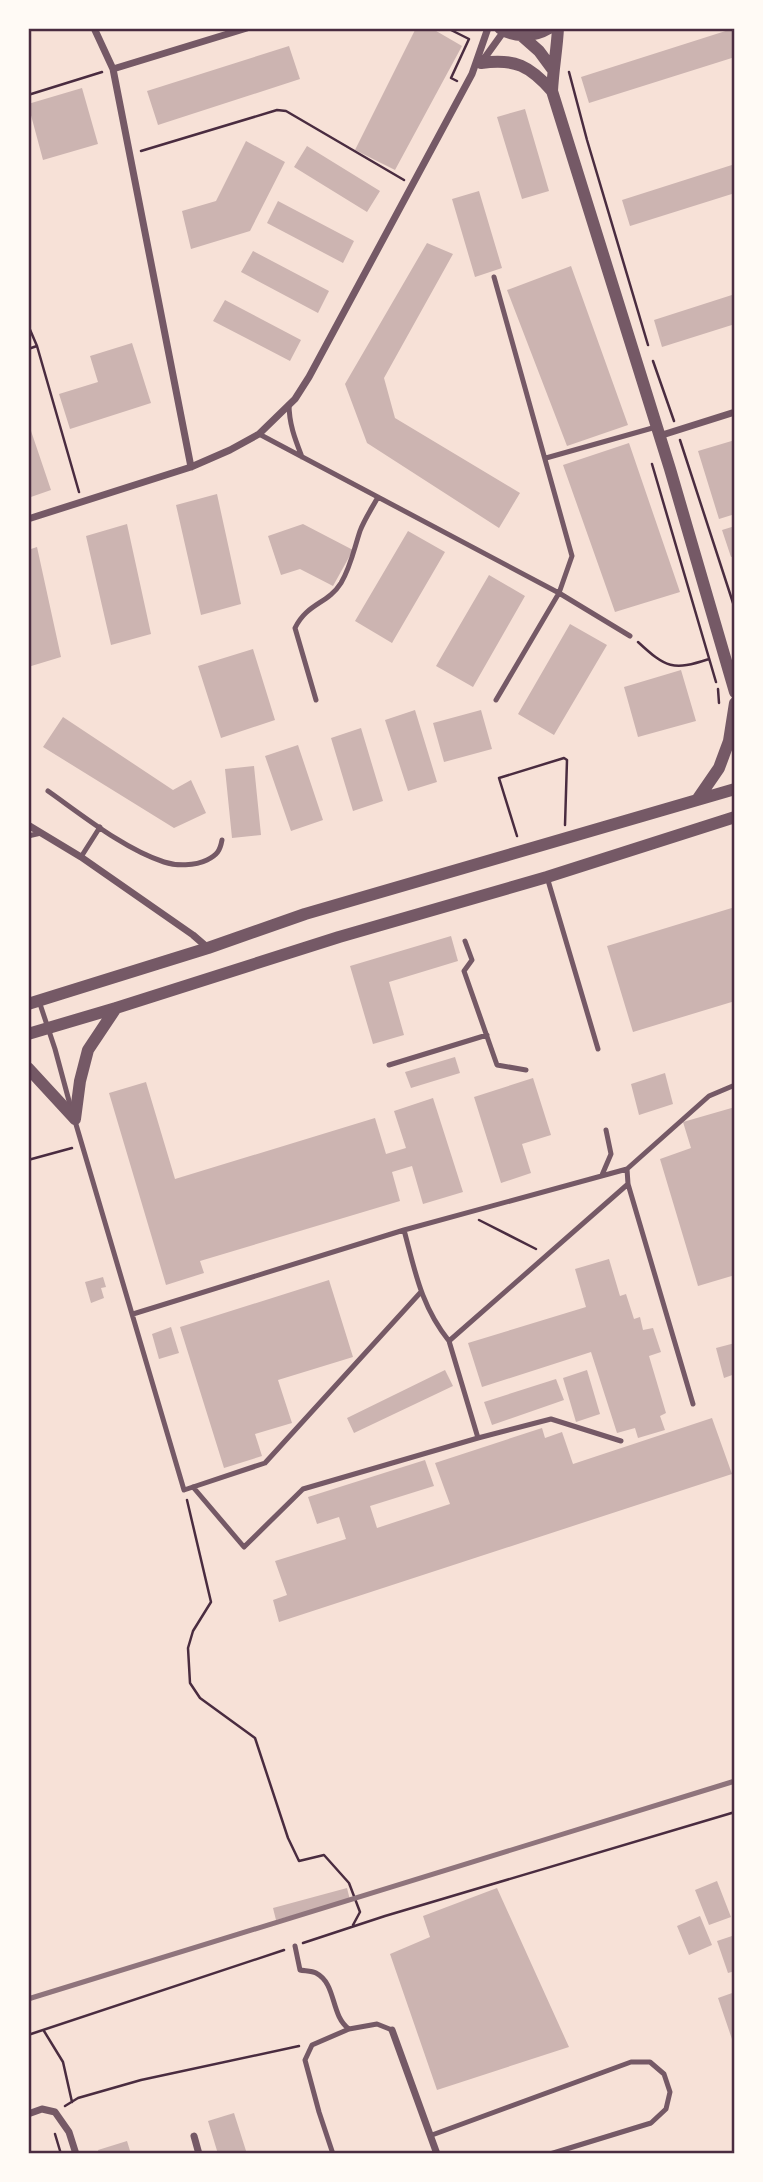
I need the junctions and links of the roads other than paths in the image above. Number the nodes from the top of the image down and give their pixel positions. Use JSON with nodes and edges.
{"nodes":[{"id":1,"x":94,"y":28,"type":"edge"},
{"id":2,"x":247,"y":28,"type":"edge"},
{"id":3,"x":488,"y":28,"type":"edge"},
{"id":4,"x":548,"y":28,"type":"edge"},
{"id":5,"x":558,"y":28,"type":"edge"},
{"id":6,"x":502,"y":30,"type":"edge"},
{"id":7,"x":522,"y":36,"type":"junction"},
{"id":8,"x":481,"y":64,"type":"junction"},
{"id":9,"x":113,"y":69,"type":"junction"},
{"id":10,"x":552,"y":70,"type":"junction"},
{"id":11,"x":472,"y":74,"type":"junction"},
{"id":12,"x":552,"y":91,"type":"junction"},
{"id":13,"x":494,"y":277,"type":"dead end"},
{"id":14,"x":289,"y":404,"type":"junction"},
{"id":15,"x":735,"y":412,"type":"edge"},
{"id":16,"x":657,"y":431,"type":"junction"},
{"id":17,"x":259,"y":434,"type":"junction"},
{"id":18,"x":302,"y":457,"type":"junction"},
{"id":19,"x":545,"y":458,"type":"junction"},
{"id":20,"x":191,"y":467,"type":"junction"},
{"id":21,"x":378,"y":497,"type":"junction"},
{"id":22,"x":28,"y":519,"type":"edge"},
{"id":23,"x":559,"y":593,"type":"junction"},
{"id":24,"x":630,"y":636,"type":"road end"},
{"id":25,"x":735,"y":692,"type":"edge"},
{"id":26,"x":316,"y":699,"type":"dead end"},
{"id":27,"x":496,"y":700,"type":"dead end"},
{"id":28,"x":735,"y":703,"type":"edge"},
{"id":29,"x":735,"y":789,"type":"edge"},
{"id":30,"x":48,"y":791,"type":"dead end"},
{"id":31,"x":696,"y":800,"type":"junction"},
{"id":32,"x":735,"y":817,"type":"edge"},
{"id":33,"x":28,"y":825,"type":"edge"},
{"id":34,"x":100,"y":827,"type":"junction"},
{"id":35,"x":41,"y":833,"type":"junction"},
{"id":36,"x":28,"y":836,"type":"edge"},
{"id":37,"x":222,"y":840,"type":"dead end"},
{"id":38,"x":82,"y":857,"type":"junction"},
{"id":39,"x":547,"y":877,"type":"junction"},
{"id":40,"x":465,"y":940,"type":"dead end"},
{"id":41,"x":208,"y":948,"type":"junction"},
{"id":42,"x":33,"y":1002,"type":"edge"},
{"id":43,"x":116,"y":1008,"type":"junction"},
{"id":44,"x":48,"y":1028,"type":"junction"},
{"id":45,"x":28,"y":1034,"type":"edge"},
{"id":46,"x":486,"y":1035,"type":"junction"},
{"id":47,"x":597,"y":1049,"type":"dead end"},
{"id":48,"x":389,"y":1065,"type":"dead end"},
{"id":49,"x":28,"y":1068,"type":"edge"},
{"id":50,"x":526,"y":1070,"type":"dead end"},
{"id":51,"x":735,"y":1085,"type":"edge"},
{"id":52,"x":75,"y":1119,"type":"junction"},
{"id":53,"x":606,"y":1130,"type":"dead end"},
{"id":54,"x":627,"y":1169,"type":"junction"},
{"id":55,"x":602,"y":1175,"type":"junction"},
{"id":56,"x":628,"y":1184,"type":"junction"},
{"id":57,"x":404,"y":1230,"type":"junction"},
{"id":58,"x":421,"y":1293,"type":"junction"},
{"id":59,"x":133,"y":1314,"type":"junction"},
{"id":60,"x":449,"y":1341,"type":"junction"},
{"id":61,"x":693,"y":1404,"type":"dead end"},
{"id":62,"x":478,"y":1438,"type":"junction"},
{"id":63,"x":621,"y":1441,"type":"dead end"},
{"id":64,"x":193,"y":1487,"type":"junction"},
{"id":65,"x":295,"y":1946,"type":"road end"},
{"id":66,"x":349,"y":2029,"type":"junction"},
{"id":67,"x":392,"y":2030,"type":"joint"},
{"id":68,"x":28,"y":2114,"type":"edge"},
{"id":69,"x":194,"y":2136,"type":"dead end"},
{"id":70,"x":432,"y":2136,"type":"junction"},
{"id":71,"x":76,"y":2154,"type":"edge"},
{"id":72,"x":199,"y":2154,"type":"edge"},
{"id":73,"x":334,"y":2154,"type":"edge"},
{"id":74,"x":437,"y":2154,"type":"edge"},
{"id":75,"x":550,"y":2154,"type":"edge"}],
"edges":[{"from":1,"to":9,"type":"street"},
{"from":2,"to":9,"type":"street"},
{"from":3,"to":11,"type":"street"},
{"from":4,"to":7,"type":"street"},
{"from":5,"to":10,"type":"street"},
{"from":6,"to":7,"type":"street"},
{"from":6,"to":8,"type":"street"},
{"from":7,"to":10,"type":"street"},
{"from":8,"to":11,"type":"street"},
{"from":8,"to":12,"type":"street"},
{"from":9,"to":20,"type":"street"},
{"from":10,"to":12,"type":"street"},
{"from":11,"to":14,"type":"street"},
{"from":12,"to":16,"type":"street"},
{"from":13,"to":19,"type":"lane"},
{"from":14,"to":17,"type":"street"},
{"from":14,"to":18,"type":"lane"},
{"from":15,"to":16,"type":"street"},
{"from":16,"to":19,"type":"lane"},
{"from":16,"to":25,"type":"street"},
{"from":17,"to":18,"type":"lane"},
{"from":17,"to":20,"type":"street"},
{"from":18,"to":21,"type":"lane"},
{"from":19,"to":23,"type":"lane"},
{"from":20,"to":22,"type":"street"},
{"from":21,"to":23,"type":"lane"},
{"from":21,"to":26,"type":"lane"},
{"from":23,"to":24,"type":"lane"},
{"from":23,"to":27,"type":"lane"},
{"from":28,"to":31,"type":"street"},
{"from":29,"to":31,"type":"street"},
{"from":30,"to":34,"type":"lane"},
{"from":31,"to":41,"type":"street"},
{"from":32,"to":39,"type":"street"},
{"from":33,"to":35,"type":"street"},
{"from":34,"to":37,"type":"lane"},
{"from":34,"to":38,"type":"lane"},
{"from":35,"to":36,"type":"lane"},
{"from":35,"to":38,"type":"street"},
{"from":38,"to":41,"type":"street"},
{"from":39,"to":43,"type":"street"},
{"from":39,"to":47,"type":"lane"},
{"from":40,"to":46,"type":"lane"},
{"from":41,"to":42,"type":"street"},
{"from":42,"to":44,"type":"lane"},
{"from":43,"to":44,"type":"street"},
{"from":43,"to":52,"type":"street"},
{"from":44,"to":45,"type":"street"},
{"from":44,"to":52,"type":"lane"},
{"from":46,"to":48,"type":"lane"},
{"from":46,"to":50,"type":"lane"},
{"from":49,"to":52,"type":"street"},
{"from":51,"to":54,"type":"lane"},
{"from":52,"to":59,"type":"lane"},
{"from":53,"to":55,"type":"lane"},
{"from":54,"to":55,"type":"lane"},
{"from":54,"to":56,"type":"lane"},
{"from":55,"to":57,"type":"lane"},
{"from":56,"to":60,"type":"lane"},
{"from":56,"to":61,"type":"lane"},
{"from":57,"to":58,"type":"lane"},
{"from":57,"to":59,"type":"lane"},
{"from":58,"to":60,"type":"lane"},
{"from":58,"to":64,"type":"lane"},
{"from":59,"to":64,"type":"lane"},
{"from":60,"to":62,"type":"lane"},
{"from":62,"to":63,"type":"lane"},
{"from":62,"to":64,"type":"lane"},
{"from":65,"to":66,"type":"lane"},
{"from":66,"to":67,"type":"lane"},
{"from":66,"to":73,"type":"lane"},
{"from":67,"to":70,"type":"street"},
{"from":68,"to":71,"type":"street"},
{"from":69,"to":72,"type":"street"},
{"from":70,"to":74,"type":"street"},
{"from":70,"to":75,"type":"lane"}]}
